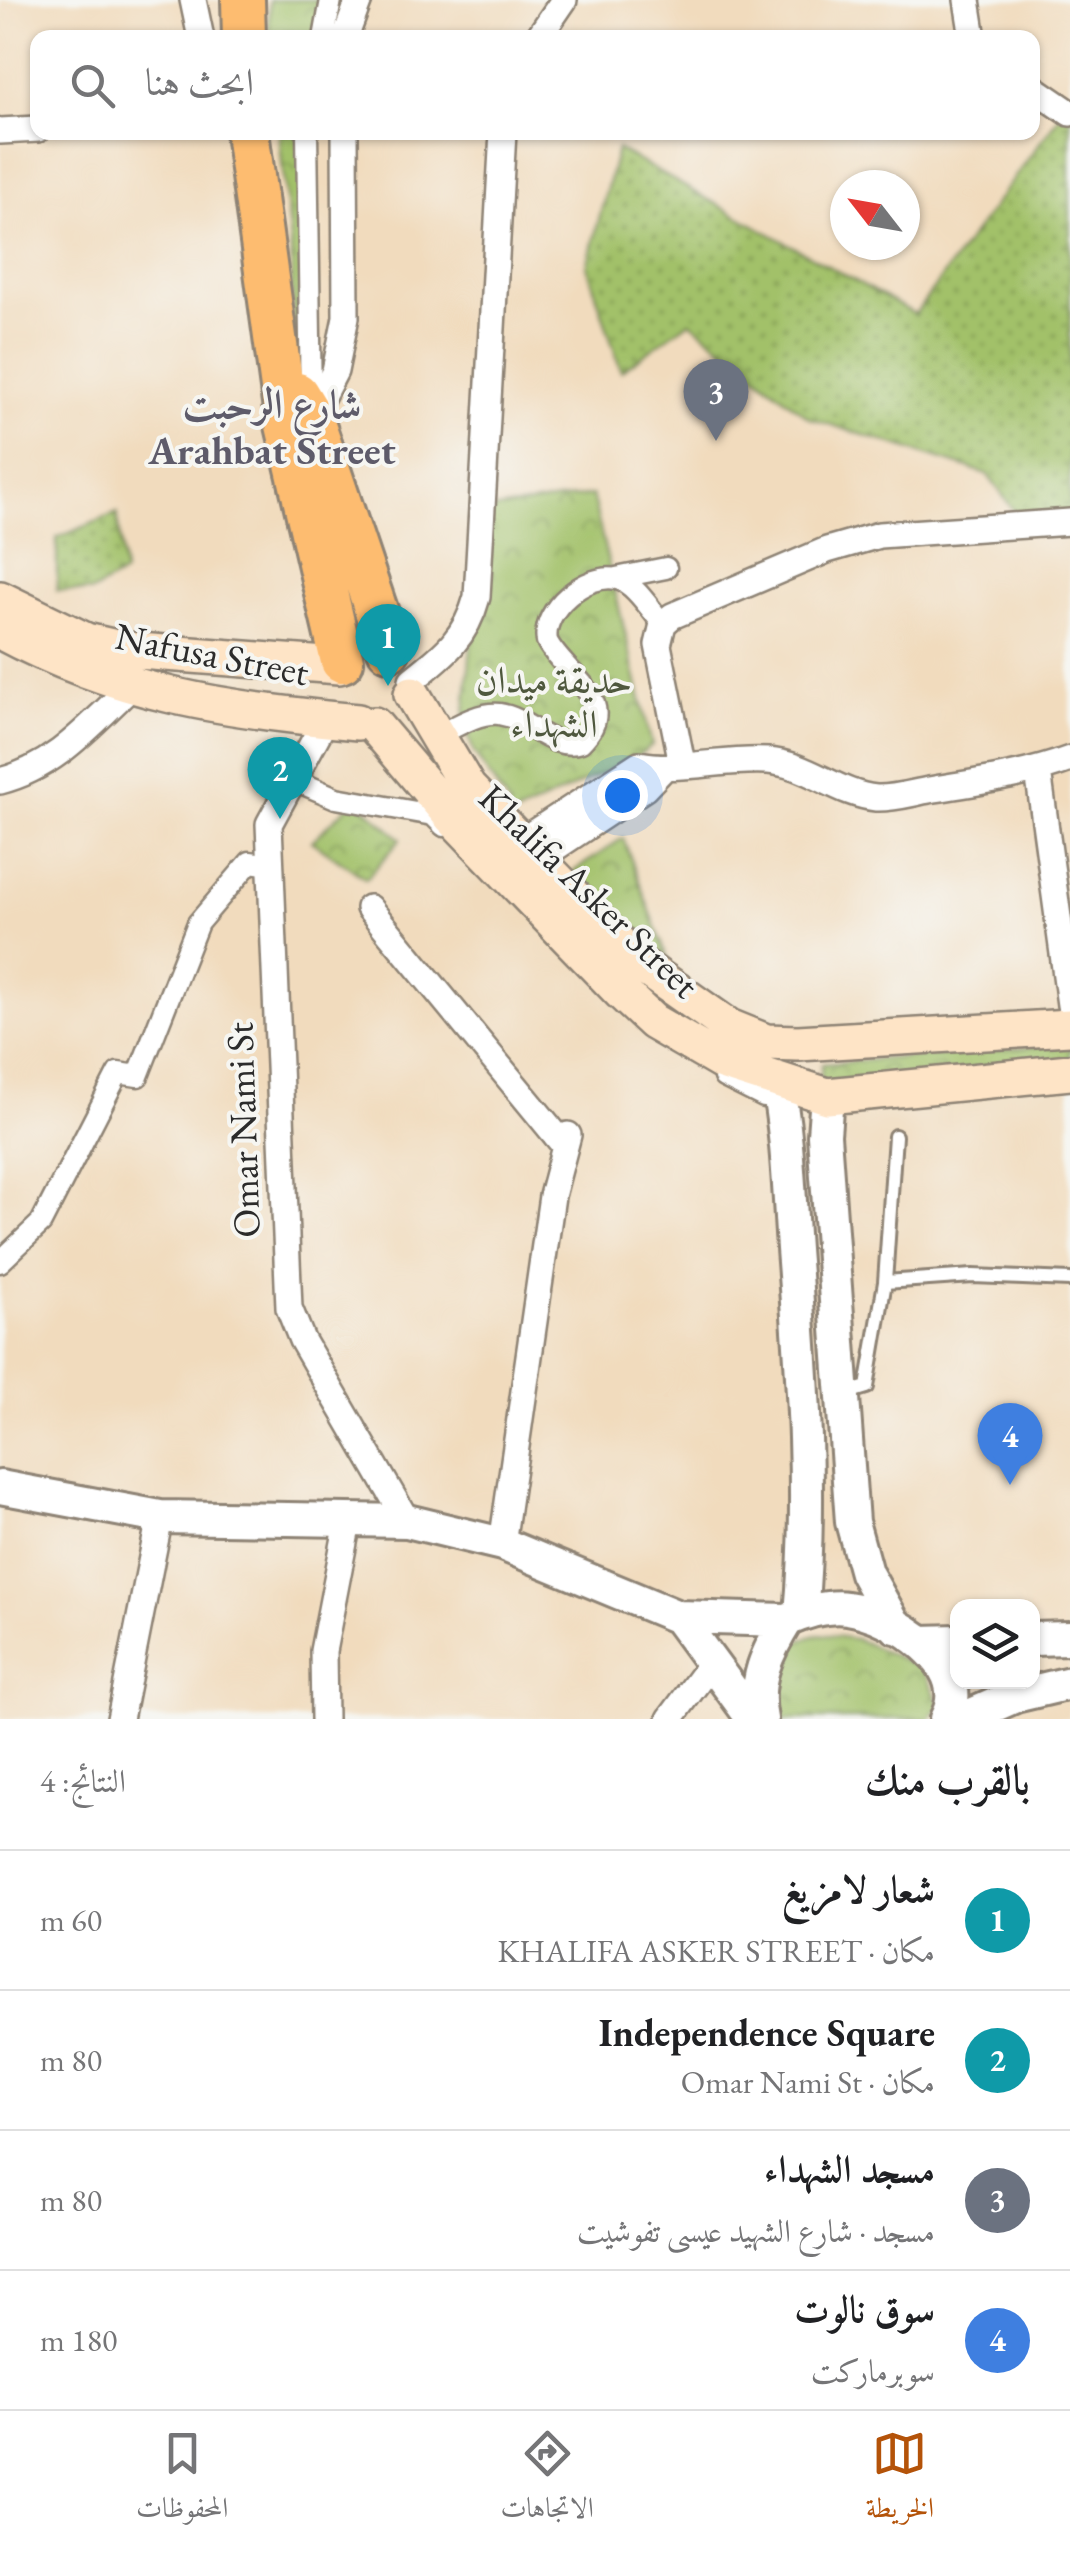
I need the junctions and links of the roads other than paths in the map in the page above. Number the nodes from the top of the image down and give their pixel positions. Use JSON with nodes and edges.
{"nodes":[{"id":1,"x":193,"y":0,"type":"edge"},
{"id":2,"x":243,"y":0,"type":"edge"},
{"id":3,"x":331,"y":0,"type":"edge"},
{"id":4,"x":359,"y":0,"type":"edge"},
{"id":5,"x":564,"y":0,"type":"edge"},
{"id":6,"x":966,"y":0,"type":"edge"},
{"id":7,"x":199,"y":30,"type":"edge"},
{"id":8,"x":244,"y":30,"type":"edge"},
{"id":9,"x":325,"y":30,"type":"edge"},
{"id":10,"x":348,"y":30,"type":"edge"},
{"id":11,"x":543,"y":30,"type":"edge"},
{"id":12,"x":972,"y":30,"type":"edge"},
{"id":13,"x":1040,"y":92,"type":"edge"},
{"id":14,"x":1070,"y":113,"type":"edge"},
{"id":15,"x":30,"y":130,"type":"edge"},
{"id":16,"x":0,"y":132,"type":"edge"},
{"id":17,"x":248,"y":140,"type":"edge"},
{"id":18,"x":307,"y":140,"type":"edge"},
{"id":19,"x":345,"y":140,"type":"edge"},
{"id":20,"x":503,"y":140,"type":"edge"},
{"id":21,"x":278,"y":364,"type":"junction"},
{"id":22,"x":311,"y":417,"type":"junction"},
{"id":23,"x":1070,"y":522,"type":"edge"},
{"id":24,"x":666,"y":568,"type":"dead end"},
{"id":25,"x":616,"y":578,"type":"junction"},
{"id":26,"x":0,"y":599,"type":"edge"},
{"id":27,"x":663,"y":624,"type":"junction"},
{"id":28,"x":0,"y":631,"type":"edge"},
{"id":29,"x":341,"y":663,"type":"junction"},
{"id":30,"x":404,"y":674,"type":"junction"},
{"id":31,"x":132,"y":686,"type":"junction"},
{"id":32,"x":353,"y":722,"type":"junction"},
{"id":33,"x":437,"y":736,"type":"junction"},
{"id":34,"x":1070,"y":759,"type":"edge"},
{"id":35,"x":673,"y":766,"type":"junction"},
{"id":36,"x":1038,"y":771,"type":"junction"},
{"id":37,"x":292,"y":779,"type":"junction"},
{"id":38,"x":0,"y":780,"type":"edge"},
{"id":39,"x":1060,"y":855,"type":"edge"},
{"id":40,"x":521,"y":856,"type":"junction"},
{"id":41,"x":271,"y":865,"type":"junction"},
{"id":42,"x":369,"y":908,"type":"dead end"},
{"id":43,"x":1070,"y":1005,"type":"edge"},
{"id":44,"x":1070,"y":1013,"type":"edge"},
{"id":45,"x":1070,"y":1026,"type":"edge"},
{"id":46,"x":1070,"y":1072,"type":"edge"},
{"id":47,"x":778,"y":1088,"type":"junction"},
{"id":48,"x":827,"y":1096,"type":"junction"},
{"id":49,"x":896,"y":1136,"type":"dead end"},
{"id":50,"x":0,"y":1262,"type":"edge"},
{"id":51,"x":1070,"y":1280,"type":"edge"},
{"id":52,"x":886,"y":1282,"type":"junction"},
{"id":53,"x":842,"y":1394,"type":"junction"},
{"id":54,"x":0,"y":1486,"type":"edge"},
{"id":55,"x":160,"y":1516,"type":"junction"},
{"id":56,"x":407,"y":1521,"type":"junction"},
{"id":57,"x":348,"y":1522,"type":"junction"},
{"id":58,"x":502,"y":1544,"type":"junction"},
{"id":59,"x":678,"y":1617,"type":"junction"},
{"id":60,"x":794,"y":1617,"type":"junction"},
{"id":61,"x":908,"y":1634,"type":"junction"},
{"id":62,"x":1070,"y":1638,"type":"edge"},
{"id":63,"x":1040,"y":1639,"type":"edge"},
{"id":64,"x":950,"y":1640,"type":"edge"},
{"id":65,"x":713,"y":1661,"type":"junction"},
{"id":66,"x":1070,"y":1684,"type":"edge"},
{"id":67,"x":120,"y":1719,"type":"edge"},
{"id":68,"x":324,"y":1719,"type":"edge"},
{"id":69,"x":670,"y":1719,"type":"edge"},
{"id":70,"x":753,"y":1719,"type":"edge"},
{"id":71,"x":761,"y":1719,"type":"edge"},
{"id":72,"x":946,"y":1719,"type":"edge"},
{"id":73,"x":963,"y":1719,"type":"edge"}],
"edges":[{"from":1,"to":7,"type":"street"},
{"from":2,"to":8,"type":"highway"},
{"from":3,"to":9,"type":"street"},
{"from":4,"to":10,"type":"street"},
{"from":5,"to":11,"type":"street"},
{"from":6,"to":12,"type":"street"},
{"from":13,"to":14,"type":"street"},
{"from":15,"to":16,"type":"street"},
{"from":17,"to":21,"type":"highway"},
{"from":18,"to":22,"type":"street"},
{"from":19,"to":22,"type":"street"},
{"from":20,"to":30,"type":"street"},
{"from":21,"to":22,"type":"highway"},
{"from":21,"to":29,"type":"highway"},
{"from":22,"to":30,"type":"highway"},
{"from":23,"to":27,"type":"street"},
{"from":24,"to":25,"type":"street"},
{"from":25,"to":27,"type":"street"},
{"from":25,"to":33,"type":"street"},
{"from":26,"to":29,"type":"main road","name":"Nafusa Street"},
{"from":27,"to":35,"type":"street"},
{"from":28,"to":31,"type":"main road","name":"Nafusa Street"},
{"from":29,"to":30,"type":"main road"},
{"from":29,"to":32,"type":"main road"},
{"from":30,"to":32,"type":"main road"},
{"from":30,"to":33,"type":"main road","name":"Khalifa Asker Street"},
{"from":31,"to":32,"type":"main road","name":"Nafusa Street"},
{"from":31,"to":38,"type":"street"},
{"from":32,"to":37,"type":"street","name":"Omar Nami St"},
{"from":32,"to":40,"type":"main road","name":"Khalifa Asker Street"},
{"from":33,"to":40,"type":"main road","name":"Khalifa Asker Street"},
{"from":34,"to":36,"type":"street"},
{"from":35,"to":36,"type":"street"},
{"from":35,"to":40,"type":"street"},
{"from":36,"to":39,"type":"street"},
{"from":37,"to":41,"type":"street","name":"Omar Nami St"},
{"from":37,"to":47,"type":"street"},
{"from":39,"to":43,"type":"street"},
{"from":40,"to":44,"type":"street"},
{"from":40,"to":45,"type":"main road","name":"Khalifa Asker Street"},
{"from":40,"to":47,"type":"main road","name":"Khalifa Asker Street"},
{"from":41,"to":50,"type":"street"},
{"from":41,"to":56,"type":"street","name":"Omar Nami St"},
{"from":42,"to":58,"type":"street"},
{"from":46,"to":48,"type":"main road","name":"Khalifa Asker Street"},
{"from":47,"to":48,"type":"main road","name":"Khalifa Asker Street"},
{"from":47,"to":60,"type":"street"},
{"from":48,"to":53,"type":"street"},
{"from":49,"to":52,"type":"lane"},
{"from":51,"to":52,"type":"lane"},
{"from":52,"to":53,"type":"lane"},
{"from":53,"to":61,"type":"street"},
{"from":54,"to":55,"type":"street"},
{"from":55,"to":57,"type":"street"},
{"from":55,"to":67,"type":"street"},
{"from":56,"to":57,"type":"street"},
{"from":56,"to":58,"type":"street"},
{"from":57,"to":68,"type":"street"},
{"from":58,"to":59,"type":"street"},
{"from":59,"to":60,"type":"street"},
{"from":59,"to":65,"type":"street"},
{"from":60,"to":61,"type":"street"},
{"from":60,"to":71,"type":"street"},
{"from":61,"to":64,"type":"street"},
{"from":61,"to":72,"type":"street"},
{"from":62,"to":63,"type":"street"},
{"from":65,"to":69,"type":"street"},
{"from":65,"to":70,"type":"street"},
{"from":66,"to":73,"type":"street"}]}
